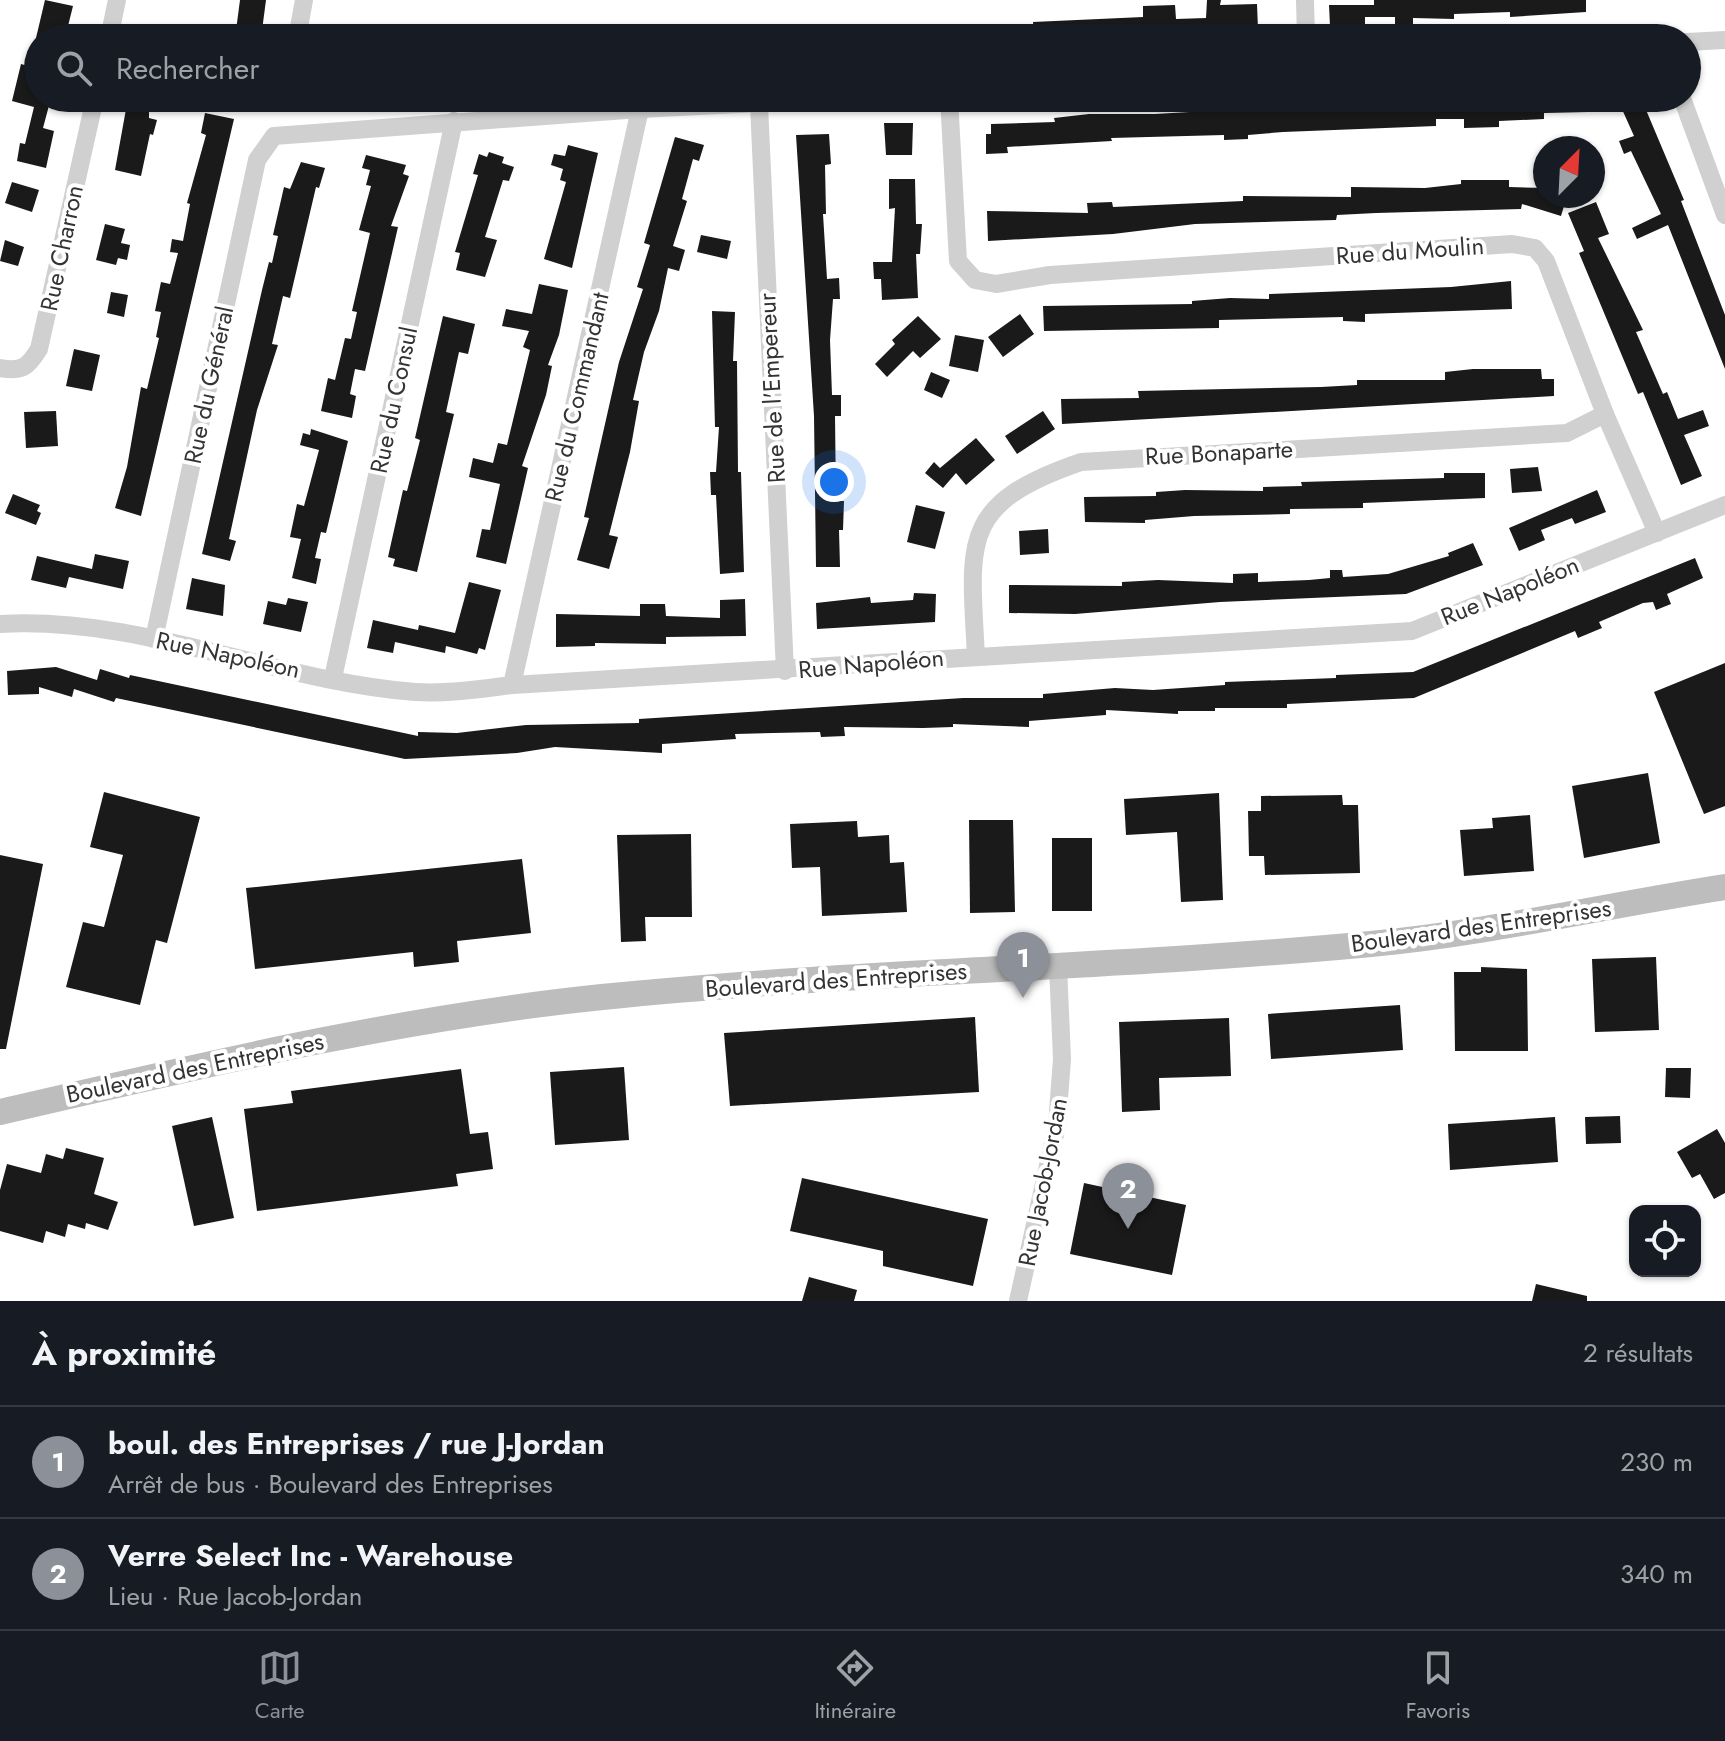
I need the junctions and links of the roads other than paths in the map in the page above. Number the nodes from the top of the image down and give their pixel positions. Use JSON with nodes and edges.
{"nodes":[{"id":1,"x":117,"y":0,"type":"edge"},
{"id":2,"x":304,"y":0,"type":"edge"},
{"id":3,"x":1305,"y":0,"type":"edge"},
{"id":4,"x":112,"y":24,"type":"edge"},
{"id":5,"x":300,"y":24,"type":"edge"},
{"id":6,"x":1306,"y":24,"type":"edge"},
{"id":7,"x":1725,"y":40,"type":"edge"},
{"id":8,"x":1701,"y":41,"type":"edge"},
{"id":9,"x":92,"y":112,"type":"edge"},
{"id":10,"x":594,"y":112,"type":"edge"},
{"id":11,"x":639,"y":112,"type":"edge"},
{"id":12,"x":759,"y":112,"type":"edge"},
{"id":13,"x":950,"y":112,"type":"edge"},
{"id":14,"x":1687,"y":112,"type":"edge"},
{"id":15,"x":454,"y":121,"type":"junction"},
{"id":16,"x":1725,"y":215,"type":"edge"},
{"id":17,"x":0,"y":368,"type":"edge"},
{"id":18,"x":1605,"y":414,"type":"junction"},
{"id":19,"x":1725,"y":505,"type":"edge"},
{"id":20,"x":1657,"y":533,"type":"junction"},
{"id":21,"x":0,"y":624,"type":"edge"},
{"id":22,"x":154,"y":639,"type":"junction"},
{"id":23,"x":976,"y":656,"type":"junction"},
{"id":24,"x":785,"y":671,"type":"junction"},
{"id":25,"x":333,"y":678,"type":"junction"},
{"id":26,"x":512,"y":685,"type":"junction"},
{"id":27,"x":1725,"y":887,"type":"edge"},
{"id":28,"x":1058,"y":966,"type":"junction"},
{"id":29,"x":0,"y":1112,"type":"edge"},
{"id":30,"x":1018,"y":1301,"type":"edge"}],
"edges":[{"from":1,"to":4,"type":"street"},
{"from":2,"to":5,"type":"street"},
{"from":3,"to":6,"type":"street"},
{"from":7,"to":8,"type":"street"},
{"from":9,"to":17,"type":"street","name":"Rue Charron"},
{"from":10,"to":15,"type":"street"},
{"from":11,"to":26,"type":"street","name":"Rue du Commandant"},
{"from":12,"to":24,"type":"street","name":"Rue de l'Empereur"},
{"from":13,"to":18,"type":"street","name":"Rue du Moulin"},
{"from":14,"to":16,"type":"street"},
{"from":15,"to":22,"type":"street","name":"Rue du Général"},
{"from":15,"to":25,"type":"street","name":"Rue du Consul"},
{"from":18,"to":20,"type":"street","name":"Rue du Moulin"},
{"from":18,"to":23,"type":"street","name":"Rue Bonaparte"},
{"from":19,"to":20,"type":"street","name":"Rue Napoléon"},
{"from":20,"to":23,"type":"street","name":"Rue Napoléon"},
{"from":21,"to":22,"type":"street","name":"Rue Napoléon"},
{"from":22,"to":25,"type":"street","name":"Rue Napoléon"},
{"from":23,"to":24,"type":"street","name":"Rue Napoléon"},
{"from":24,"to":26,"type":"street","name":"Rue Napoléon"},
{"from":25,"to":26,"type":"street","name":"Rue Napoléon"},
{"from":27,"to":28,"type":"street","name":"Boulevard des Entreprises"},
{"from":28,"to":29,"type":"street","name":"Boulevard des Entreprises"},
{"from":28,"to":30,"type":"street","name":"Rue Jacob-Jordan"}]}
